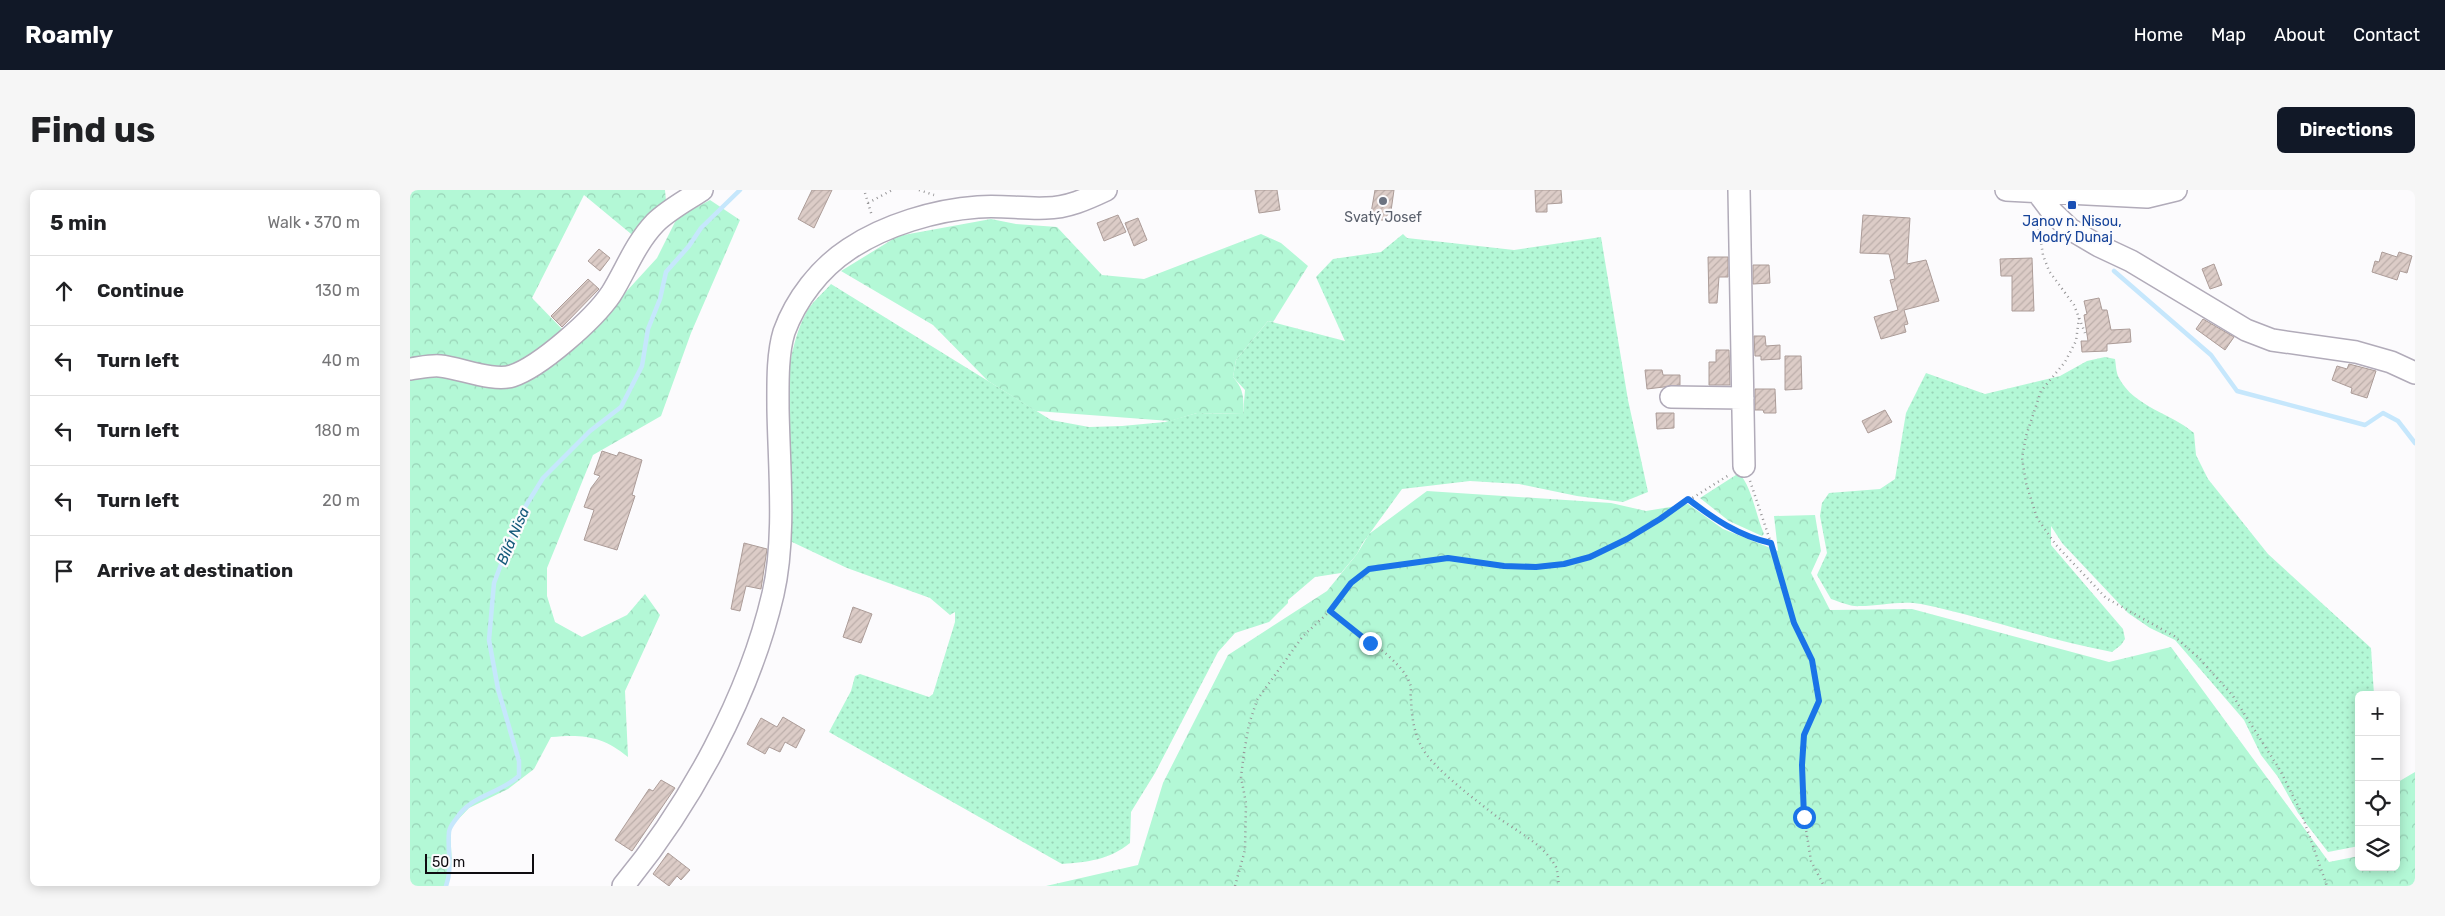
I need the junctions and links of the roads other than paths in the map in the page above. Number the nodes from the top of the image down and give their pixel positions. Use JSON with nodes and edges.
{"nodes":[{"id":1,"x":702,"y":190,"type":"edge"},
{"id":2,"x":1106,"y":190,"type":"edge"},
{"id":3,"x":1739,"y":190,"type":"edge"},
{"id":4,"x":2006,"y":190,"type":"edge"},
{"id":5,"x":2176,"y":190,"type":"edge"},
{"id":6,"x":2038,"y":192,"type":"junction"},
{"id":7,"x":410,"y":369,"type":"edge"},
{"id":8,"x":2415,"y":373,"type":"edge"},
{"id":9,"x":1670,"y":398,"type":"dead end"},
{"id":10,"x":1743,"y":398,"type":"junction"},
{"id":11,"x":1744,"y":466,"type":"road end"},
{"id":12,"x":623,"y":886,"type":"edge"}],
"edges":[{"from":1,"to":7,"type":"street"},
{"from":2,"to":12,"type":"street"},
{"from":3,"to":10,"type":"street"},
{"from":4,"to":6,"type":"street"},
{"from":5,"to":6,"type":"street"},
{"from":6,"to":8,"type":"street"},
{"from":9,"to":10,"type":"street"},
{"from":10,"to":11,"type":"street"}]}
